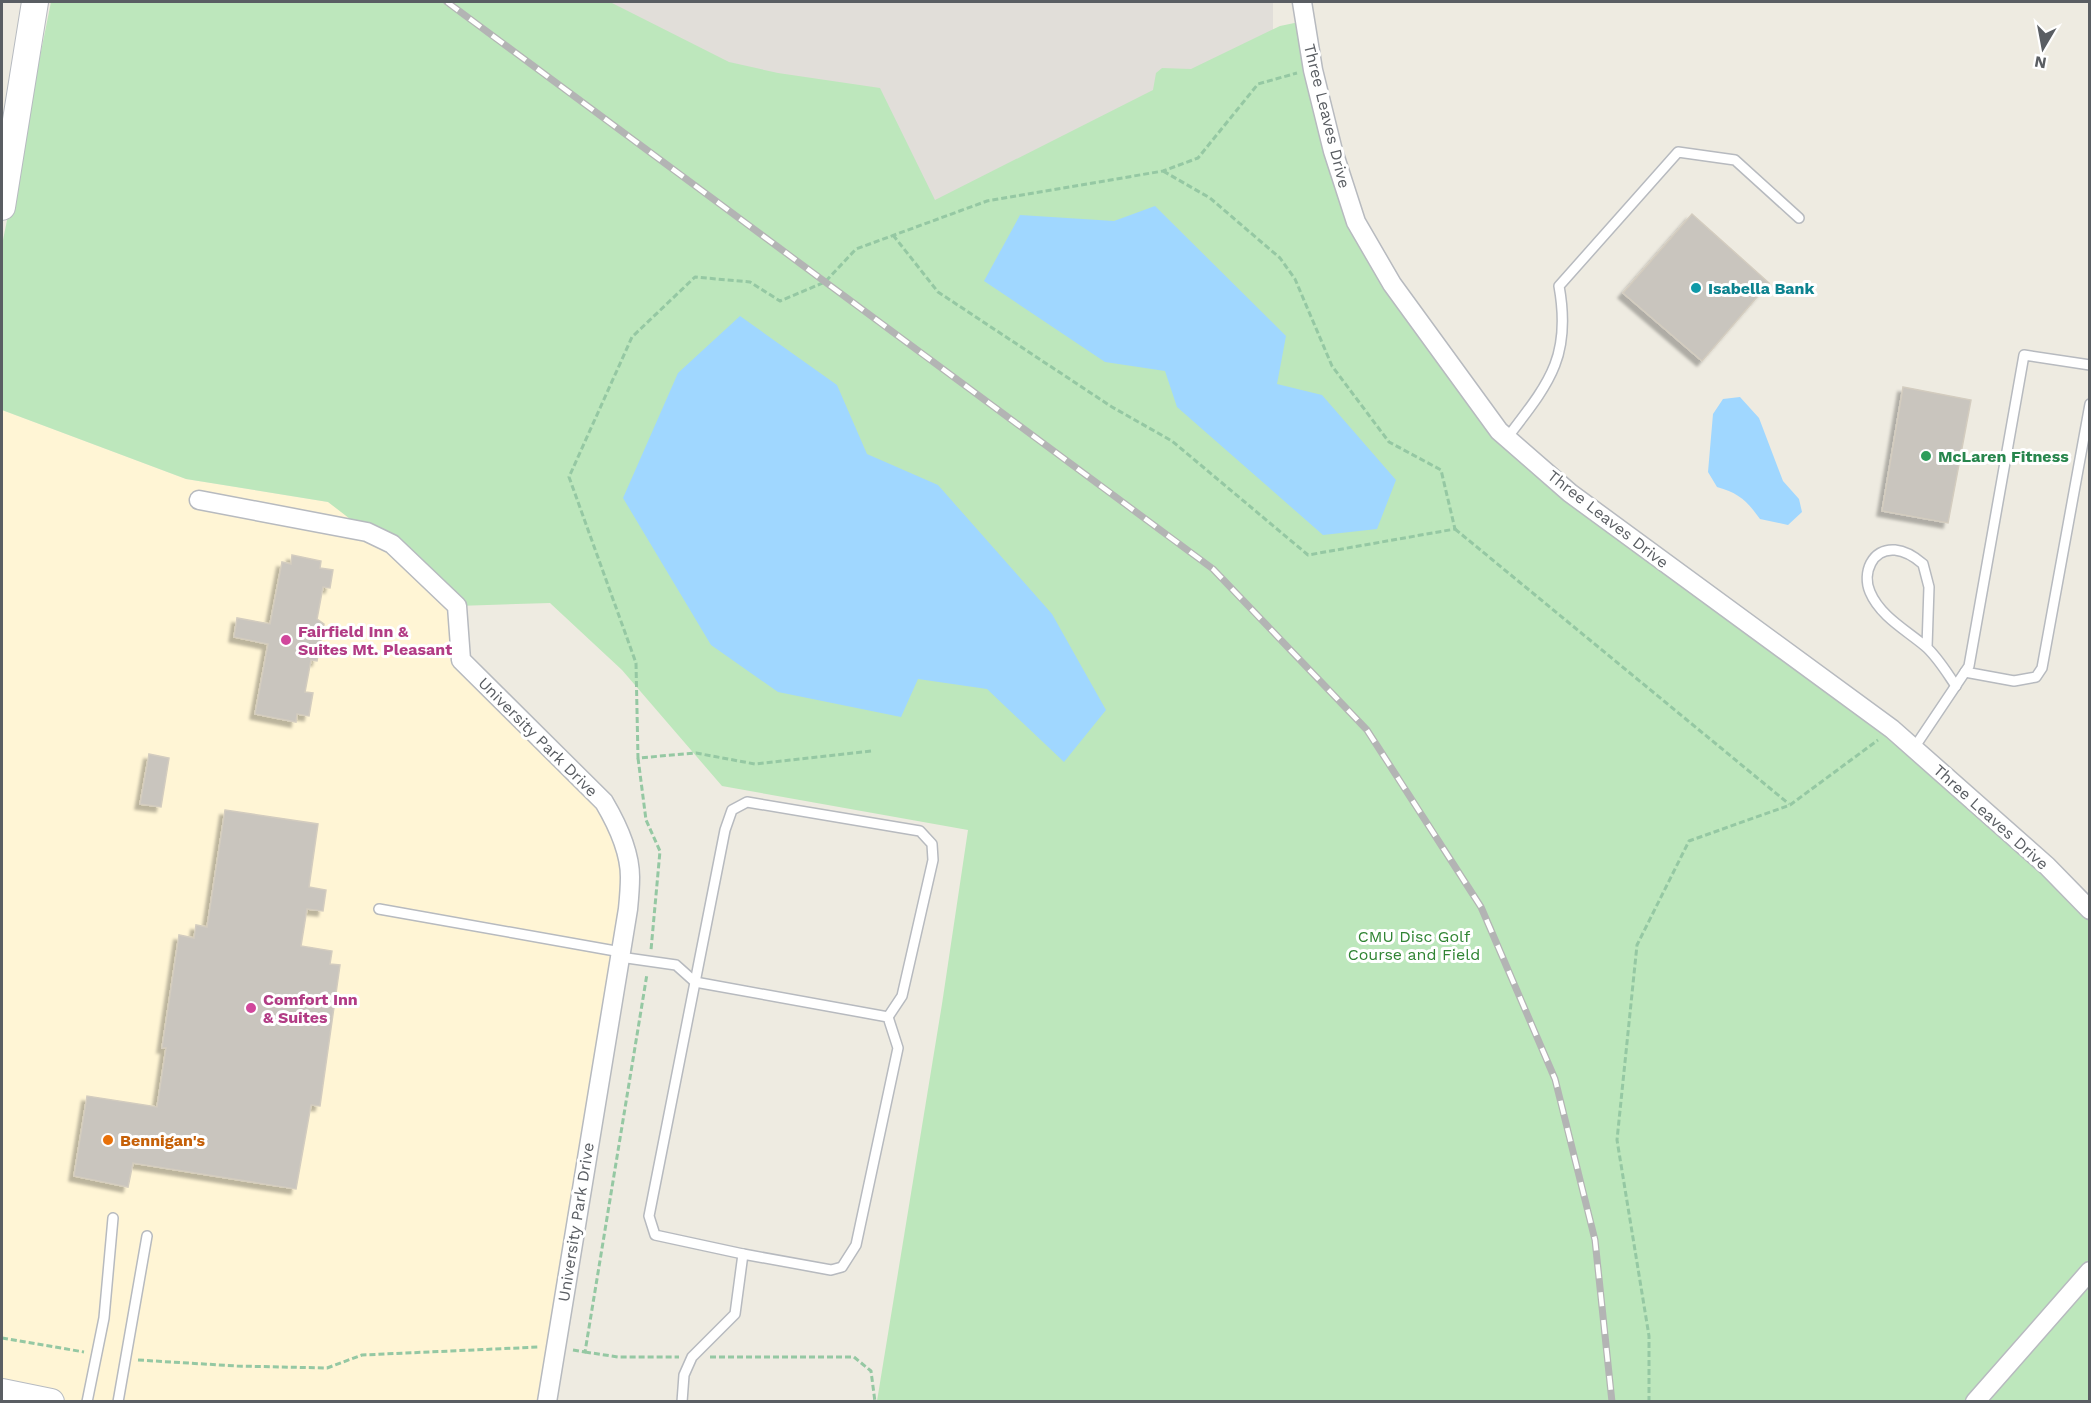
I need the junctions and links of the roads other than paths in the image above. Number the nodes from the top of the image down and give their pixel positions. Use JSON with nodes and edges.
{"nodes":[{"id":1,"x":35,"y":2,"type":"edge"},
{"id":2,"x":1302,"y":2,"type":"edge"},
{"id":3,"x":2,"y":207,"type":"edge"},
{"id":4,"x":1799,"y":218,"type":"dead end"},
{"id":5,"x":2090,"y":365,"type":"edge"},
{"id":6,"x":2090,"y":404,"type":"edge"},
{"id":7,"x":1507,"y":438,"type":"junction"},
{"id":8,"x":199,"y":500,"type":"dead end"},
{"id":9,"x":1927,"y":647,"type":"junction"},
{"id":10,"x":1965,"y":672,"type":"junction"},
{"id":11,"x":1956,"y":686,"type":"junction"},
{"id":12,"x":1914,"y":748,"type":"junction"},
{"id":13,"x":379,"y":909,"type":"dead end"},
{"id":14,"x":2090,"y":910,"type":"edge"},
{"id":15,"x":620,"y":954,"type":"junction"},
{"id":16,"x":695,"y":982,"type":"junction"},
{"id":17,"x":888,"y":1017,"type":"junction"},
{"id":18,"x":113,"y":1218,"type":"dead end"},
{"id":19,"x":147,"y":1236,"type":"dead end"},
{"id":20,"x":743,"y":1254,"type":"junction"},
{"id":21,"x":2090,"y":1271,"type":"edge"},
{"id":22,"x":2,"y":1392,"type":"edge"},
{"id":23,"x":51,"y":1401,"type":"edge"},
{"id":24,"x":87,"y":1401,"type":"edge"},
{"id":25,"x":118,"y":1401,"type":"edge"},
{"id":26,"x":547,"y":1401,"type":"edge"},
{"id":27,"x":682,"y":1401,"type":"edge"},
{"id":28,"x":1975,"y":1401,"type":"edge"}],
"edges":[{"from":1,"to":3,"type":"main road"},
{"from":2,"to":7,"type":"street","name":"Three Leaves Drive"},
{"from":4,"to":7,"type":"lane"},
{"from":5,"to":10,"type":"lane"},
{"from":6,"to":10,"type":"lane"},
{"from":7,"to":12,"type":"street","name":"Three Leaves Drive"},
{"from":8,"to":15,"type":"street","name":"University Park Drive"},
{"from":9,"to":9,"type":"lane"},
{"from":9,"to":11,"type":"lane"},
{"from":10,"to":11,"type":"lane"},
{"from":11,"to":12,"type":"lane"},
{"from":12,"to":14,"type":"street","name":"Three Leaves Drive"},
{"from":13,"to":15,"type":"lane"},
{"from":15,"to":16,"type":"lane"},
{"from":15,"to":26,"type":"street","name":"University Park Drive"},
{"from":16,"to":17,"type":"lane"},
{"from":16,"to":17,"type":"lane"},
{"from":16,"to":20,"type":"lane"},
{"from":17,"to":20,"type":"lane"},
{"from":18,"to":24,"type":"lane"},
{"from":19,"to":25,"type":"lane"},
{"from":20,"to":27,"type":"lane"},
{"from":21,"to":28,"type":"street"},
{"from":22,"to":23,"type":"main road"}]}
